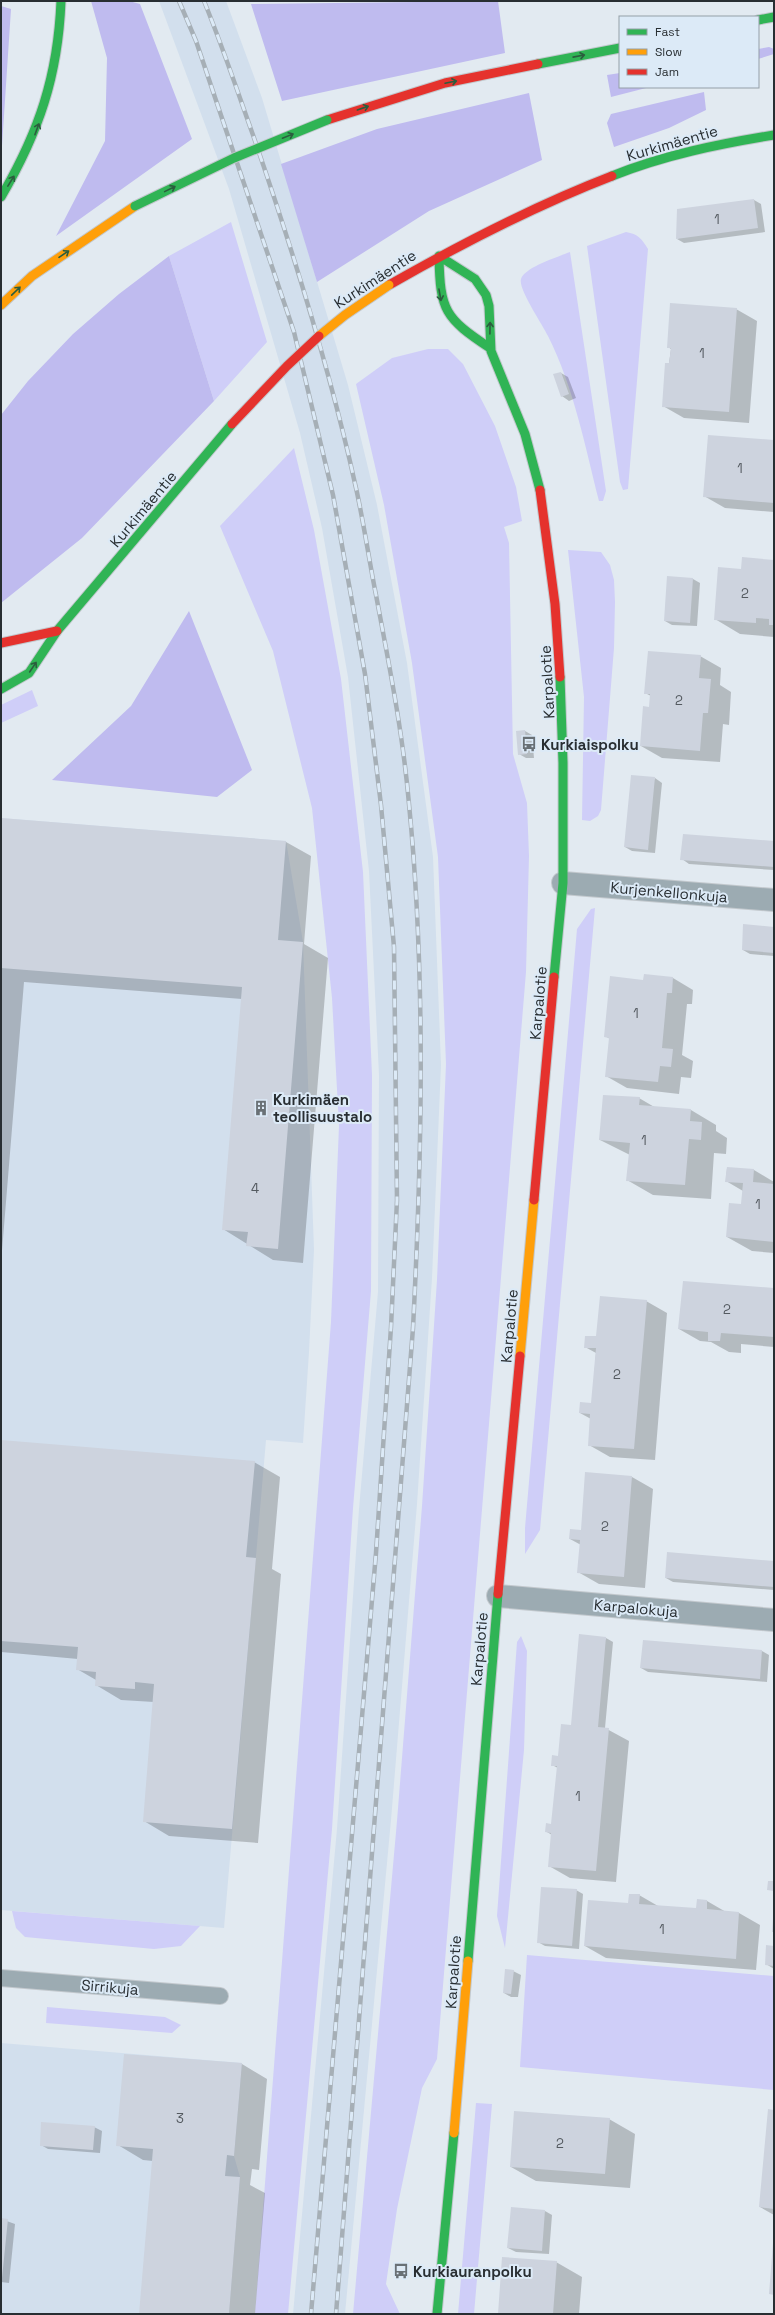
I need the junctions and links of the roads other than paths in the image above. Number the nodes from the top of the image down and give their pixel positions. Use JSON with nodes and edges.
{"nodes":[{"id":1,"x":62,"y":1,"type":"edge"},
{"id":2,"x":774,"y":16,"type":"edge"},
{"id":3,"x":759,"y":20,"type":"edge"},
{"id":4,"x":619,"y":48,"type":"edge"},
{"id":5,"x":774,"y":135,"type":"edge"},
{"id":6,"x":1,"y":197,"type":"edge"},
{"id":7,"x":439,"y":256,"type":"junction"},
{"id":8,"x":1,"y":306,"type":"edge"},
{"id":9,"x":490,"y":348,"type":"junction"},
{"id":10,"x":57,"y":631,"type":"junction"},
{"id":11,"x":1,"y":643,"type":"edge"},
{"id":12,"x":1,"y":689,"type":"edge"},
{"id":13,"x":563,"y":882,"type":"junction"},
{"id":14,"x":774,"y":900,"type":"edge"},
{"id":15,"x":498,"y":1596,"type":"junction"},
{"id":16,"x":774,"y":1620,"type":"edge"},
{"id":17,"x":1,"y":1978,"type":"edge"},
{"id":18,"x":220,"y":1996,"type":"dead end"},
{"id":19,"x":437,"y":2314,"type":"edge"}],
"edges":[{"from":6,"to":1,"type":"main road","one_way":true},
{"from":2,"to":3,"type":"main road"},
{"from":8,"to":4,"type":"main road","one_way":true,"bridge":true},
{"from":5,"to":7,"type":"main road","name":"Kurkimäentie"},
{"from":7,"to":9,"type":"main road","one_way":true},
{"from":9,"to":7,"type":"main road","name":"Karpalotie","one_way":true},
{"from":7,"to":10,"type":"main road","name":"Kurkimäentie","bridge":true},
{"from":9,"to":13,"type":"main road","name":"Karpalotie"},
{"from":10,"to":11,"type":"main road"},
{"from":12,"to":10,"type":"main road","name":"Kurkimäentie","one_way":true},
{"from":13,"to":14,"type":"street","name":"Kurjenkellonkuja"},
{"from":13,"to":15,"type":"main road","name":"Karpalotie"},
{"from":15,"to":16,"type":"street","name":"Karpalokuja"},
{"from":15,"to":19,"type":"main road","name":"Karpalotie"},
{"from":17,"to":18,"type":"lane","name":"Sirrikuja"}]}
